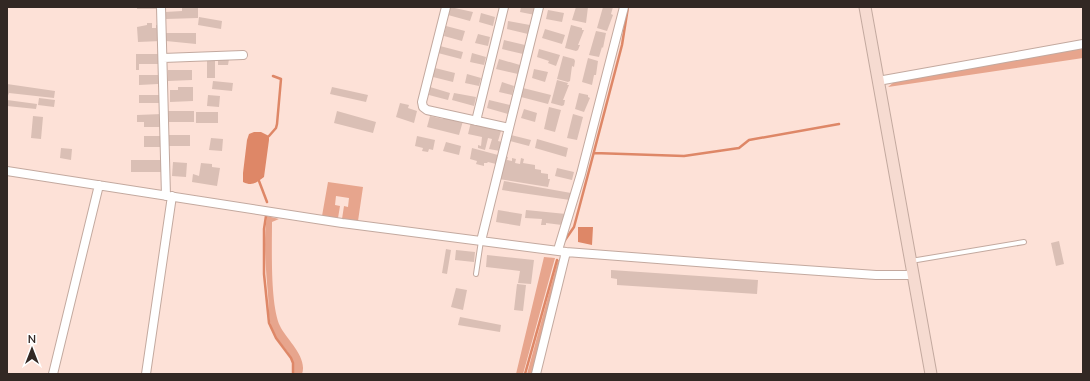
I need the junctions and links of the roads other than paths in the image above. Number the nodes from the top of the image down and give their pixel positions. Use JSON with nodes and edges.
{"nodes":[{"id":1,"x":162,"y":7,"type":"edge"},
{"id":2,"x":446,"y":7,"type":"edge"},
{"id":3,"x":504,"y":7,"type":"edge"},
{"id":4,"x":539,"y":7,"type":"edge"},
{"id":5,"x":624,"y":7,"type":"edge"},
{"id":6,"x":865,"y":7,"type":"edge"},
{"id":7,"x":1083,"y":44,"type":"edge"},
{"id":8,"x":243,"y":55,"type":"dead end"},
{"id":9,"x":163,"y":58,"type":"junction"},
{"id":10,"x":878,"y":81,"type":"junction"},
{"id":11,"x":476,"y":121,"type":"junction"},
{"id":12,"x":509,"y":128,"type":"junction"},
{"id":13,"x":7,"y":171,"type":"edge"},
{"id":14,"x":100,"y":185,"type":"junction"},
{"id":15,"x":169,"y":196,"type":"junction"},
{"id":16,"x":481,"y":241,"type":"junction"},
{"id":17,"x":1024,"y":242,"type":"dead end"},
{"id":18,"x":562,"y":251,"type":"junction"},
{"id":19,"x":911,"y":262,"type":"junction"},
{"id":20,"x":476,"y":274,"type":"dead end"},
{"id":21,"x":914,"y":275,"type":"junction"},
{"id":22,"x":53,"y":374,"type":"edge"},
{"id":23,"x":146,"y":374,"type":"edge"},
{"id":24,"x":536,"y":374,"type":"edge"},
{"id":25,"x":931,"y":374,"type":"edge"}],
"edges":[{"from":1,"to":9,"type":"street"},
{"from":2,"to":11,"type":"street"},
{"from":3,"to":11,"type":"street"},
{"from":4,"to":12,"type":"street"},
{"from":5,"to":18,"type":"street"},
{"from":6,"to":10,"type":"main road"},
{"from":7,"to":10,"type":"street"},
{"from":8,"to":9,"type":"street"},
{"from":9,"to":15,"type":"street"},
{"from":10,"to":19,"type":"main road"},
{"from":11,"to":12,"type":"street"},
{"from":12,"to":16,"type":"street"},
{"from":13,"to":14,"type":"street"},
{"from":14,"to":15,"type":"street"},
{"from":14,"to":22,"type":"street"},
{"from":15,"to":16,"type":"street"},
{"from":15,"to":23,"type":"street"},
{"from":16,"to":18,"type":"street"},
{"from":16,"to":20,"type":"lane"},
{"from":17,"to":19,"type":"lane"},
{"from":18,"to":21,"type":"street"},
{"from":18,"to":24,"type":"street"},
{"from":19,"to":21,"type":"main road"},
{"from":21,"to":25,"type":"main road"}]}
